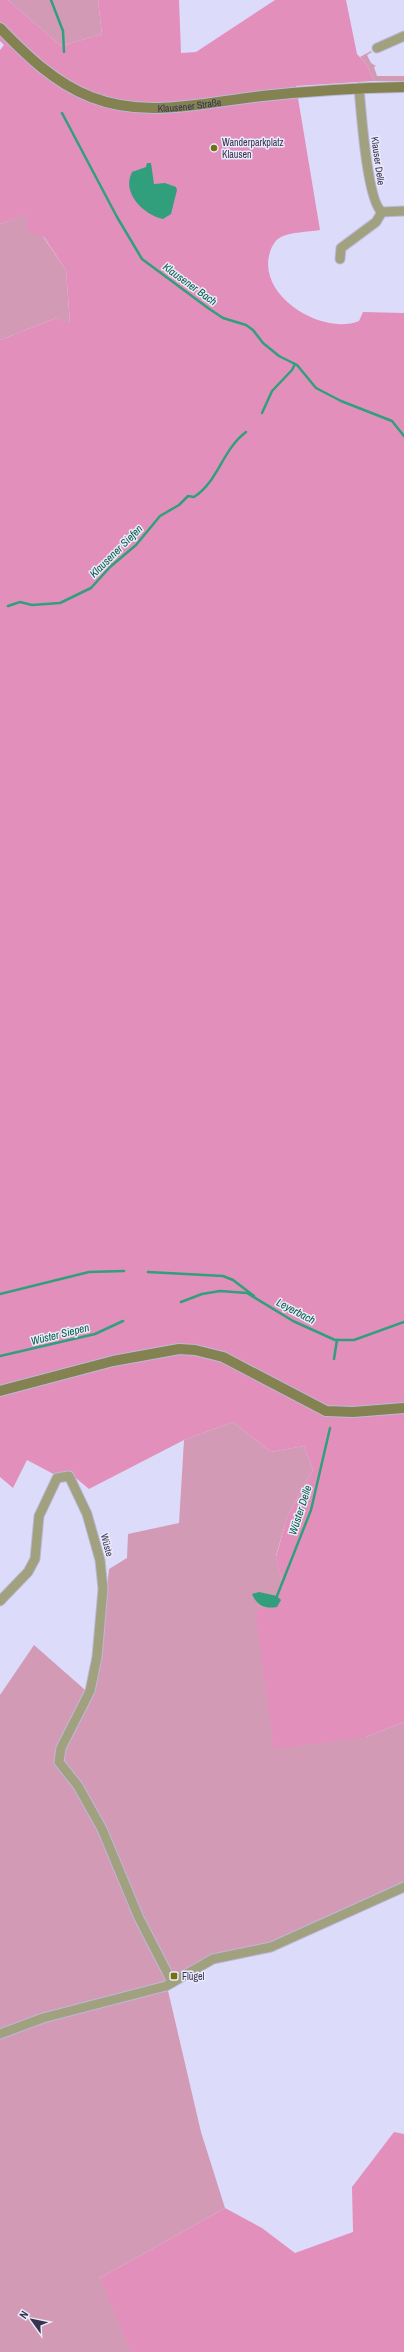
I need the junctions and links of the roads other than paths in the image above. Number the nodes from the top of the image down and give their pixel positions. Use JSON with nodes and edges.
{"nodes":[{"id":1,"x":0,"y":28,"type":"edge"},
{"id":2,"x":404,"y":36,"type":"edge"},
{"id":3,"x":377,"y":48,"type":"dead end"},
{"id":4,"x":404,"y":87,"type":"edge"},
{"id":5,"x":359,"y":88,"type":"junction"},
{"id":6,"x":404,"y":211,"type":"edge"},
{"id":7,"x":382,"y":212,"type":"junction"},
{"id":8,"x":340,"y":260,"type":"dead end"},
{"id":9,"x":0,"y":1391,"type":"edge"},
{"id":10,"x":404,"y":1408,"type":"edge"},
{"id":11,"x":0,"y":1601,"type":"edge"},
{"id":12,"x":404,"y":1887,"type":"edge"},
{"id":13,"x":172,"y":1982,"type":"junction"},
{"id":14,"x":0,"y":2034,"type":"edge"}],
"edges":[{"from":1,"to":5,"type":"main road","name":"Klausener Straße"},
{"from":2,"to":3,"type":"street"},
{"from":4,"to":5,"type":"main road","name":"Klausener Straße"},
{"from":5,"to":7,"type":"street","name":"Klauser Delle"},
{"from":6,"to":7,"type":"street"},
{"from":7,"to":8,"type":"street"},
{"from":9,"to":10,"type":"main road"},
{"from":11,"to":13,"type":"street","name":"Wüste"},
{"from":12,"to":13,"type":"street"},
{"from":13,"to":14,"type":"street"}]}
